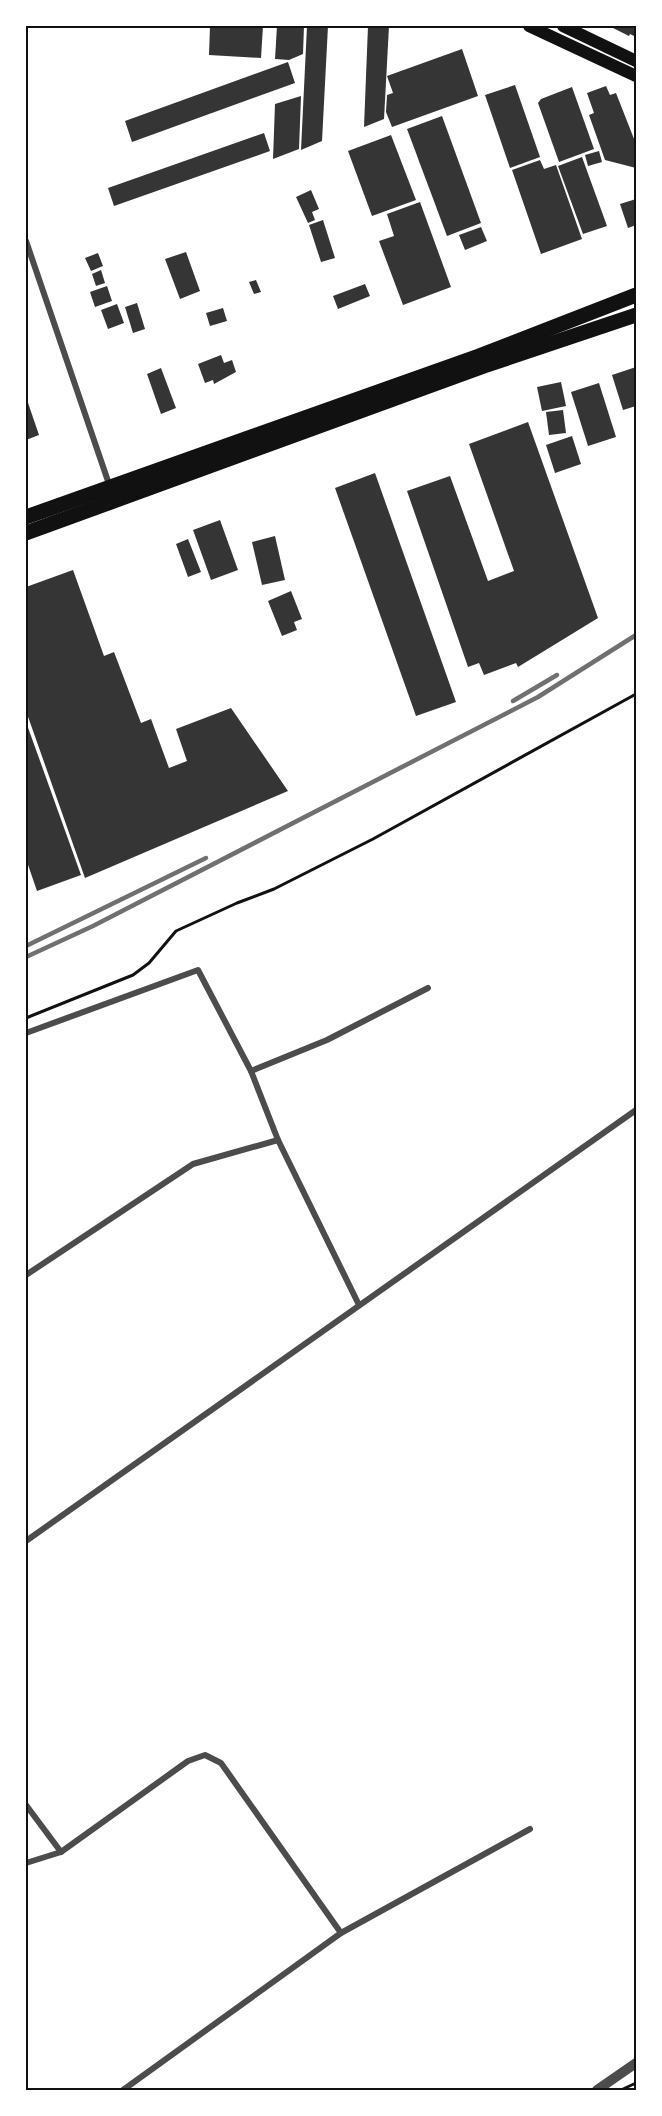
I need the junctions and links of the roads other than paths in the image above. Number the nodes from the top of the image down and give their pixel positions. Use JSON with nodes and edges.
{"nodes":[{"id":1,"x":529,"y":26,"type":"edge"},
{"id":2,"x":563,"y":26,"type":"edge"},
{"id":3,"x":636,"y":61,"type":"edge"},
{"id":4,"x":636,"y":76,"type":"edge"},
{"id":5,"x":26,"y":241,"type":"edge"},
{"id":6,"x":636,"y":295,"type":"edge"},
{"id":7,"x":636,"y":315,"type":"edge"},
{"id":8,"x":112,"y":493,"type":"junction"},
{"id":9,"x":26,"y":518,"type":"edge"},
{"id":10,"x":26,"y":533,"type":"edge"},
{"id":11,"x":428,"y":988,"type":"dead end"},
{"id":12,"x":26,"y":1033,"type":"edge"},
{"id":13,"x":251,"y":1071,"type":"junction"},
{"id":14,"x":636,"y":1110,"type":"edge"},
{"id":15,"x":278,"y":1140,"type":"junction"},
{"id":16,"x":26,"y":1275,"type":"edge"},
{"id":17,"x":359,"y":1305,"type":"junction"},
{"id":18,"x":26,"y":1541,"type":"edge"},
{"id":19,"x":26,"y":1805,"type":"edge"},
{"id":20,"x":530,"y":1829,"type":"dead end"},
{"id":21,"x":61,"y":1852,"type":"junction"},
{"id":22,"x":26,"y":1863,"type":"edge"},
{"id":23,"x":341,"y":1934,"type":"junction"},
{"id":24,"x":636,"y":2063,"type":"edge"},
{"id":25,"x":123,"y":2091,"type":"edge"},
{"id":26,"x":597,"y":2091,"type":"edge"}],
"edges":[{"from":1,"to":4,"type":"main road"},
{"from":2,"to":3,"type":"main road"},
{"from":5,"to":8,"type":"street"},
{"from":6,"to":8,"type":"highway"},
{"from":7,"to":8,"type":"highway"},
{"from":8,"to":9,"type":"highway"},
{"from":8,"to":10,"type":"highway"},
{"from":11,"to":13,"type":"street"},
{"from":12,"to":13,"type":"street"},
{"from":13,"to":15,"type":"street"},
{"from":14,"to":17,"type":"street"},
{"from":15,"to":16,"type":"street"},
{"from":15,"to":17,"type":"street"},
{"from":17,"to":18,"type":"street"},
{"from":19,"to":21,"type":"street"},
{"from":20,"to":23,"type":"street"},
{"from":21,"to":22,"type":"street"},
{"from":21,"to":23,"type":"street"},
{"from":23,"to":25,"type":"street"},
{"from":24,"to":26,"type":"street"}]}
